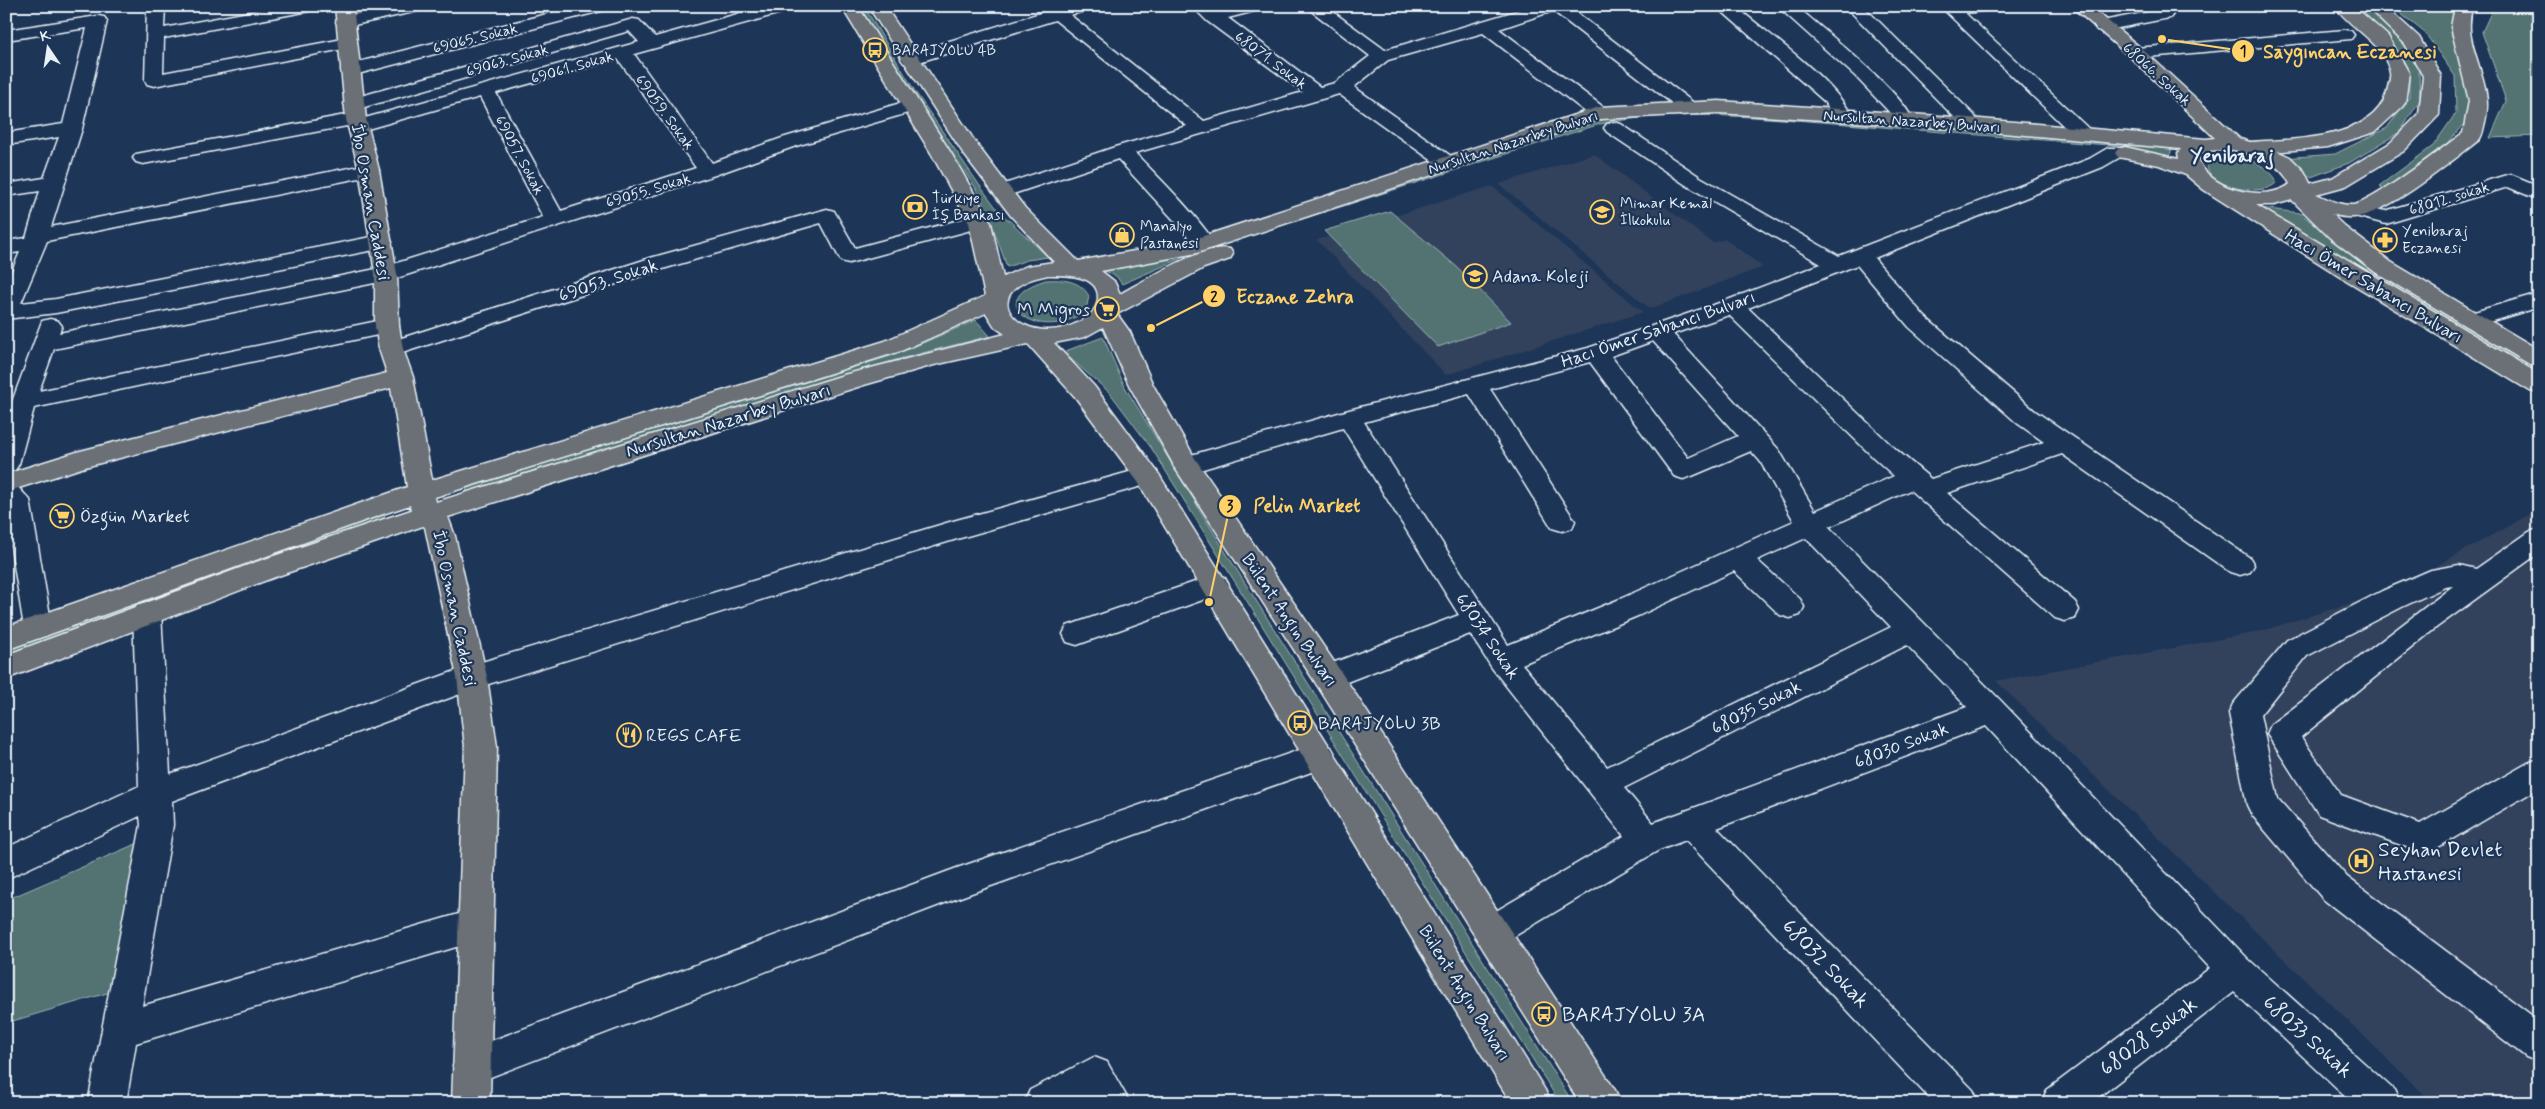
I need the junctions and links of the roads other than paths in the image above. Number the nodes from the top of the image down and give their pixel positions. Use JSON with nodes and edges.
{"nodes":[{"id":1,"x":156,"y":6,"type":"edge"},
{"id":2,"x":309,"y":6,"type":"edge"},
{"id":3,"x":417,"y":6,"type":"edge"},
{"id":4,"x":599,"y":6,"type":"edge"},
{"id":5,"x":786,"y":6,"type":"edge"},
{"id":6,"x":849,"y":6,"type":"edge"},
{"id":7,"x":876,"y":6,"type":"edge"},
{"id":8,"x":1082,"y":6,"type":"edge"},
{"id":9,"x":1253,"y":6,"type":"edge"},
{"id":10,"x":1314,"y":6,"type":"edge"},
{"id":11,"x":1552,"y":6,"type":"edge"},
{"id":12,"x":1557,"y":6,"type":"edge"},
{"id":13,"x":1724,"y":6,"type":"edge"},
{"id":14,"x":1785,"y":6,"type":"edge"},
{"id":15,"x":1853,"y":6,"type":"edge"},
{"id":16,"x":1984,"y":6,"type":"edge"},
{"id":17,"x":2079,"y":6,"type":"edge"},
{"id":18,"x":2160,"y":6,"type":"edge"},
{"id":19,"x":2343,"y":6,"type":"edge"},
{"id":20,"x":2374,"y":6,"type":"edge"},
{"id":21,"x":2464,"y":6,"type":"edge"},
{"id":22,"x":1949,"y":8,"type":"edge"},
{"id":23,"x":1522,"y":11,"type":"edge"},
{"id":24,"x":1207,"y":12,"type":"edge"},
{"id":25,"x":232,"y":13,"type":"edge"},
{"id":26,"x":1058,"y":14,"type":"junction"},
{"id":27,"x":346,"y":24,"type":"edge"},
{"id":28,"x":1486,"y":26,"type":"junction"},
{"id":29,"x":2103,"y":26,"type":"junction"},
{"id":30,"x":6,"y":35,"type":"edge"},
{"id":31,"x":154,"y":35,"type":"junction"},
{"id":32,"x":2345,"y":35,"type":"dead end"},
{"id":33,"x":651,"y":44,"type":"junction"},
{"id":34,"x":623,"y":52,"type":"junction"},
{"id":35,"x":2136,"y":53,"type":"junction"},
{"id":36,"x":1382,"y":56,"type":"junction"},
{"id":37,"x":910,"y":59,"type":"junction"},
{"id":38,"x":1914,"y":65,"type":"junction"},
{"id":39,"x":350,"y":70,"type":"junction"},
{"id":40,"x":1876,"y":70,"type":"junction"},
{"id":41,"x":1811,"y":78,"type":"junction"},
{"id":42,"x":1342,"y":87,"type":"junction"},
{"id":43,"x":486,"y":91,"type":"junction"},
{"id":44,"x":1318,"y":95,"type":"junction"},
{"id":45,"x":911,"y":106,"type":"junction"},
{"id":46,"x":1689,"y":106,"type":"junction"},
{"id":47,"x":1599,"y":113,"type":"junction"},
{"id":48,"x":356,"y":116,"type":"junction"},
{"id":49,"x":1842,"y":116,"type":"junction"},
{"id":50,"x":1902,"y":120,"type":"junction"},
{"id":51,"x":1969,"y":124,"type":"junction"},
{"id":52,"x":1200,"y":127,"type":"junction"},
{"id":53,"x":1614,"y":128,"type":"junction"},
{"id":54,"x":72,"y":129,"type":"junction"},
{"id":55,"x":2083,"y":134,"type":"junction"},
{"id":56,"x":6,"y":139,"type":"edge"},
{"id":57,"x":2205,"y":145,"type":"junction"},
{"id":58,"x":2242,"y":146,"type":"junction"},
{"id":59,"x":1122,"y":151,"type":"junction"},
{"id":60,"x":2115,"y":152,"type":"junction"},
{"id":61,"x":143,"y":158,"type":"dead end"},
{"id":62,"x":1448,"y":163,"type":"junction"},
{"id":63,"x":369,"y":170,"type":"junction"},
{"id":64,"x":2190,"y":170,"type":"junction"},
{"id":65,"x":708,"y":171,"type":"junction"},
{"id":66,"x":52,"y":183,"type":"junction"},
{"id":67,"x":2211,"y":186,"type":"junction"},
{"id":68,"x":6,"y":190,"type":"edge"},
{"id":69,"x":1003,"y":191,"type":"junction"},
{"id":70,"x":2297,"y":192,"type":"junction"},
{"id":71,"x":2539,"y":194,"type":"edge"},
{"id":72,"x":2358,"y":211,"type":"junction"},
{"id":73,"x":555,"y":219,"type":"junction"},
{"id":74,"x":978,"y":221,"type":"junction"},
{"id":75,"x":36,"y":240,"type":"junction"},
{"id":76,"x":381,"y":242,"type":"junction"},
{"id":77,"x":1204,"y":243,"type":"junction"},
{"id":78,"x":6,"y":248,"type":"edge"},
{"id":79,"x":1860,"y":256,"type":"junction"},
{"id":80,"x":1837,"y":264,"type":"junction"},
{"id":81,"x":1073,"y":269,"type":"junction"},
{"id":82,"x":386,"y":274,"type":"junction"},
{"id":83,"x":996,"y":299,"type":"junction"},
{"id":84,"x":2539,"y":300,"type":"edge"},
{"id":85,"x":56,"y":306,"type":"junction"},
{"id":86,"x":1732,"y":306,"type":"junction"},
{"id":87,"x":1104,"y":312,"type":"junction"},
{"id":88,"x":2472,"y":320,"type":"junction"},
{"id":89,"x":1658,"y":332,"type":"junction"},
{"id":90,"x":1033,"y":335,"type":"junction"},
{"id":91,"x":389,"y":338,"type":"junction"},
{"id":92,"x":44,"y":343,"type":"junction"},
{"id":93,"x":1596,"y":353,"type":"junction"},
{"id":94,"x":2539,"y":360,"type":"edge"},
{"id":95,"x":401,"y":377,"type":"junction"},
{"id":96,"x":2539,"y":385,"type":"edge"},
{"id":97,"x":1474,"y":386,"type":"junction"},
{"id":98,"x":23,"y":402,"type":"junction"},
{"id":99,"x":1349,"y":418,"type":"junction"},
{"id":100,"x":1753,"y":440,"type":"junction"},
{"id":101,"x":2066,"y":444,"type":"junction"},
{"id":102,"x":6,"y":464,"type":"edge"},
{"id":103,"x":1186,"y":465,"type":"junction"},
{"id":104,"x":1147,"y":476,"type":"junction"},
{"id":105,"x":6,"y":484,"type":"edge"},
{"id":106,"x":1920,"y":484,"type":"junction"},
{"id":107,"x":6,"y":491,"type":"edge"},
{"id":108,"x":423,"y":504,"type":"junction"},
{"id":109,"x":1562,"y":521,"type":"dead end"},
{"id":110,"x":1810,"y":525,"type":"junction"},
{"id":111,"x":2539,"y":538,"type":"edge"},
{"id":112,"x":1737,"y":558,"type":"junction"},
{"id":113,"x":2240,"y":565,"type":"dead end"},
{"id":114,"x":2480,"y":582,"type":"junction"},
{"id":115,"x":1215,"y":585,"type":"junction"},
{"id":116,"x":1790,"y":607,"type":"dead end"},
{"id":117,"x":2065,"y":610,"type":"dead end"},
{"id":118,"x":147,"y":613,"type":"junction"},
{"id":119,"x":1476,"y":620,"type":"junction"},
{"id":120,"x":38,"y":627,"type":"junction"},
{"id":121,"x":1911,"y":630,"type":"junction"},
{"id":122,"x":1077,"y":634,"type":"dead end"},
{"id":123,"x":6,"y":639,"type":"edge"},
{"id":124,"x":1502,"y":660,"type":"junction"},
{"id":125,"x":6,"y":667,"type":"edge"},
{"id":126,"x":472,"y":677,"type":"junction"},
{"id":127,"x":1328,"y":677,"type":"junction"},
{"id":128,"x":1990,"y":711,"type":"junction"},
{"id":129,"x":1320,"y":756,"type":"junction"},
{"id":130,"x":2539,"y":772,"type":"edge"},
{"id":131,"x":1602,"y":784,"type":"junction"},
{"id":132,"x":156,"y":793,"type":"junction"},
{"id":133,"x":1692,"y":824,"type":"junction"},
{"id":134,"x":1647,"y":840,"type":"junction"},
{"id":135,"x":6,"y":864,"type":"edge"},
{"id":136,"x":476,"y":925,"type":"junction"},
{"id":137,"x":1491,"y":932,"type":"junction"},
{"id":138,"x":2235,"y":970,"type":"junction"},
{"id":139,"x":120,"y":1030,"type":"junction"},
{"id":140,"x":2539,"y":1044,"type":"edge"},
{"id":141,"x":472,"y":1066,"type":"junction"},
{"id":142,"x":107,"y":1103,"type":"edge"},
{"id":143,"x":471,"y":1103,"type":"edge"},
{"id":144,"x":1043,"y":1103,"type":"edge"},
{"id":145,"x":1111,"y":1103,"type":"edge"},
{"id":146,"x":1532,"y":1103,"type":"edge"},
{"id":147,"x":1602,"y":1103,"type":"edge"},
{"id":148,"x":1960,"y":1103,"type":"edge"},
{"id":149,"x":2060,"y":1103,"type":"edge"},
{"id":150,"x":2380,"y":1103,"type":"edge"}],
"edges":[{"from":1,"to":31,"type":"street"},
{"from":2,"to":25,"type":"street"},
{"from":3,"to":27,"type":"street"},
{"from":4,"to":39,"type":"street","name":"69065. Sokak"},
{"from":5,"to":33,"type":"street","name":"69061. Sokak"},
{"from":6,"to":45,"type":"main road","name":"Bülent Angın Bulvarı"},
{"from":7,"to":37,"type":"main road"},
{"from":8,"to":26,"type":"street"},
{"from":9,"to":24,"type":"street"},
{"from":10,"to":36,"type":"street"},
{"from":11,"to":23,"type":"street"},
{"from":12,"to":46,"type":"street"},
{"from":13,"to":41,"type":"street"},
{"from":14,"to":40,"type":"street"},
{"from":15,"to":38,"type":"street"},
{"from":16,"to":22,"type":"street"},
{"from":17,"to":29,"type":"main road","name":"68066. Sokak"},
{"from":18,"to":29,"type":"street"},
{"from":19,"to":58,"type":"main road","name":"Nursultan Nazarbey Bulvarı"},
{"from":20,"to":70,"type":"main road"},
{"from":21,"to":72,"type":"main road"},
{"from":22,"to":55,"type":"street"},
{"from":23,"to":28,"type":"street"},
{"from":24,"to":44,"type":"street","name":"68071. Sokak"},
{"from":25,"to":31,"type":"street"},
{"from":26,"to":37,"type":"street"},
{"from":26,"to":52,"type":"street"},
{"from":27,"to":31,"type":"street"},
{"from":27,"to":39,"type":"main road","name":"İbo Osman Caddesi"},
{"from":28,"to":36,"type":"street"},
{"from":28,"to":47,"type":"street"},
{"from":29,"to":35,"type":"main road","name":"68066. Sokak"},
{"from":30,"to":54,"type":"street"},
{"from":32,"to":35,"type":"street"},
{"from":33,"to":34,"type":"street","name":"69061. Sokak"},
{"from":33,"to":48,"type":"street","name":"69063. Sokak"},
{"from":34,"to":43,"type":"street","name":"69061. Sokak"},
{"from":34,"to":65,"type":"street","name":"69059. Sokak"},
{"from":35,"to":58,"type":"main road","name":"68066. Sokak"},
{"from":36,"to":42,"type":"street"},
{"from":37,"to":69,"type":"main road"},
{"from":38,"to":40,"type":"street"},
{"from":38,"to":51,"type":"street"},
{"from":39,"to":48,"type":"main road","name":"İbo Osman Caddesi"},
{"from":40,"to":41,"type":"street"},
{"from":40,"to":50,"type":"street"},
{"from":41,"to":49,"type":"street"},
{"from":42,"to":44,"type":"street"},
{"from":42,"to":62,"type":"street"},
{"from":43,"to":48,"type":"street","name":"69061. Sokak"},
{"from":43,"to":73,"type":"street","name":"69057. Sokak"},
{"from":44,"to":52,"type":"street"},
{"from":45,"to":65,"type":"street","name":"69055. Sokak"},
{"from":45,"to":74,"type":"main road","name":"Bülent Angın Bulvarı"},
{"from":46,"to":47,"type":"main road","name":"Nursultan Nazarbey Bulvarı"},
{"from":46,"to":49,"type":"main road","name":"Nursultan Nazarbey Bulvarı"},
{"from":47,"to":62,"type":"main road","name":"Nursultan Nazarbey Bulvarı"},
{"from":48,"to":61,"type":"street"},
{"from":48,"to":63,"type":"main road","name":"İbo Osman Caddesi"},
{"from":49,"to":50,"type":"main road","name":"Nursultan Nazarbey Bulvarı"},
{"from":50,"to":51,"type":"main road","name":"Nursultan Nazarbey Bulvarı"},
{"from":51,"to":55,"type":"main road","name":"Nursultan Nazarbey Bulvarı"},
{"from":52,"to":59,"type":"street"},
{"from":53,"to":60,"type":"main road","name":"Nursultan Nazarbey Bulvarı"},
{"from":53,"to":80,"type":"street"},
{"from":53,"to":87,"type":"main road","name":"Nursultan Nazarbey Bulvarı"},
{"from":54,"to":56,"type":"street"},
{"from":54,"to":66,"type":"street"},
{"from":55,"to":57,"type":"main road","name":"Nursultan Nazarbey Bulvarı"},
{"from":57,"to":58,"type":"main road","name":"Nursultan Nazarbey Bulvarı"},
{"from":57,"to":64,"type":"main road"},
{"from":58,"to":70,"type":"main road"},
{"from":59,"to":69,"type":"street"},
{"from":59,"to":77,"type":"street"},
{"from":60,"to":64,"type":"main road","name":"Nursultan Nazarbey Bulvarı"},
{"from":60,"to":79,"type":"street","name":"Hacı Ömer Sabancı Bulvarı"},
{"from":62,"to":77,"type":"main road","name":"Nursultan Nazarbey Bulvarı"},
{"from":63,"to":75,"type":"street"},
{"from":63,"to":76,"type":"main road","name":"İbo Osman Caddesi"},
{"from":64,"to":67,"type":"main road","name":"Nursultan Nazarbey Bulvarı"},
{"from":65,"to":73,"type":"street","name":"69055. Sokak"},
{"from":66,"to":68,"type":"street"},
{"from":66,"to":75,"type":"street"},
{"from":67,"to":70,"type":"main road"},
{"from":67,"to":96,"type":"main road","name":"Hacı Ömer Sabancı Bulvarı"},
{"from":69,"to":81,"type":"main road"},
{"from":70,"to":72,"type":"main road"},
{"from":70,"to":88,"type":"main road","name":"Hacı Ömer Sabancı Bulvarı"},
{"from":71,"to":72,"type":"street","name":"68012. sokak"},
{"from":73,"to":82,"type":"street","name":"69055. Sokak"},
{"from":74,"to":83,"type":"main road","name":"Bülent Angın Bulvarı"},
{"from":74,"to":91,"type":"street","name":"69053. Sokak"},
{"from":75,"to":78,"type":"street"},
{"from":75,"to":85,"type":"street"},
{"from":76,"to":82,"type":"main road","name":"İbo Osman Caddesi"},
{"from":76,"to":85,"type":"street"},
{"from":77,"to":81,"type":"main road","name":"Nursultan Nazarbey Bulvarı"},
{"from":79,"to":80,"type":"street","name":"Hacı Ömer Sabancı Bulvarı"},
{"from":79,"to":101,"type":"street"},
{"from":80,"to":86,"type":"street","name":"Hacı Ömer Sabancı Bulvarı"},
{"from":81,"to":83,"type":"main road"},
{"from":81,"to":87,"type":"main road"},
{"from":82,"to":91,"type":"main road","name":"İbo Osman Caddesi"},
{"from":82,"to":92,"type":"street","name":"69055. Sokak"},
{"from":83,"to":90,"type":"main road","name":"Bülent Angın Bulvarı"},
{"from":83,"to":108,"type":"main road","name":"Nursultan Nazarbey Bulvarı"},
{"from":84,"to":88,"type":"street"},
{"from":85,"to":92,"type":"street"},
{"from":86,"to":89,"type":"street","name":"Hacı Ömer Sabancı Bulvarı"},
{"from":86,"to":106,"type":"street"},
{"from":87,"to":90,"type":"main road"},
{"from":87,"to":103,"type":"main road","name":"Bülent Angın Bulvarı"},
{"from":88,"to":94,"type":"main road","name":"Hacı Ömer Sabancı Bulvarı"},
{"from":89,"to":93,"type":"street","name":"Hacı Ömer Sabancı Bulvarı"},
{"from":89,"to":100,"type":"street"},
{"from":90,"to":104,"type":"main road","name":"Bülent Angın Bulvarı"},
{"from":90,"to":108,"type":"main road","name":"Nursultan Nazarbey Bulvarı"},
{"from":91,"to":95,"type":"main road","name":"İbo Osman Caddesi"},
{"from":91,"to":98,"type":"street","name":"69053. Sokak"},
{"from":92,"to":98,"type":"street"},
{"from":93,"to":97,"type":"street","name":"Hacı Ömer Sabancı Bulvarı"},
{"from":93,"to":100,"type":"street"},
{"from":95,"to":105,"type":"main road"},
{"from":95,"to":108,"type":"main road","name":"İbo Osman Caddesi"},
{"from":97,"to":99,"type":"street","name":"Hacı Ömer Sabancı Bulvarı"},
{"from":97,"to":109,"type":"street"},
{"from":98,"to":102,"type":"street"},
{"from":99,"to":103,"type":"street","name":"Hacı Ömer Sabancı Bulvarı"},
{"from":99,"to":119,"type":"street","name":"68034 Sokak"},
{"from":100,"to":110,"type":"street"},
{"from":101,"to":106,"type":"street"},
{"from":101,"to":113,"type":"street"},
{"from":103,"to":127,"type":"main road","name":"Bülent Angın Bulvarı"},
{"from":104,"to":115,"type":"main road","name":"Bülent Angın Bulvarı"},
{"from":104,"to":126,"type":"street"},
{"from":106,"to":110,"type":"street"},
{"from":106,"to":117,"type":"street"},
{"from":107,"to":120,"type":"street"},
{"from":108,"to":118,"type":"main road"},
{"from":108,"to":120,"type":"main road"},
{"from":108,"to":126,"type":"main road","name":"İbo Osman Caddesi"},
{"from":110,"to":112,"type":"street"},
{"from":110,"to":121,"type":"street"},
{"from":111,"to":114,"type":"street"},
{"from":112,"to":116,"type":"street"},
{"from":112,"to":124,"type":"street"},
{"from":114,"to":130,"type":"street"},
{"from":114,"to":140,"type":"street"},
{"from":115,"to":122,"type":"street"},
{"from":115,"to":129,"type":"main road","name":"Bülent Angın Bulvarı"},
{"from":118,"to":125,"type":"main road"},
{"from":118,"to":132,"type":"street"},
{"from":119,"to":124,"type":"street","name":"68034 Sokak"},
{"from":119,"to":127,"type":"street"},
{"from":120,"to":123,"type":"main road"},
{"from":121,"to":128,"type":"street"},
{"from":121,"to":131,"type":"street","name":"68035 Sokak"},
{"from":124,"to":131,"type":"street","name":"68034 Sokak"},
{"from":126,"to":132,"type":"street"},
{"from":126,"to":136,"type":"main road","name":"İbo Osman Caddesi"},
{"from":127,"to":137,"type":"main road","name":"Bülent Angın Bulvarı"},
{"from":128,"to":133,"type":"street","name":"68030 Sokak"},
{"from":128,"to":138,"type":"street"},
{"from":129,"to":141,"type":"street"},
{"from":129,"to":146,"type":"main road","name":"Bülent Angın Bulvarı"},
{"from":131,"to":134,"type":"street","name":"68034 Sokak"},
{"from":132,"to":135,"type":"street"},
{"from":132,"to":139,"type":"street"},
{"from":133,"to":134,"type":"street","name":"68030 Sokak"},
{"from":133,"to":148,"type":"street","name":"68032 Sokak"},
{"from":134,"to":137,"type":"street","name":"68030 Sokak"},
{"from":136,"to":139,"type":"street"},
{"from":136,"to":141,"type":"main road","name":"İbo Osman Caddesi"},
{"from":137,"to":147,"type":"main road","name":"Bülent Angın Bulvarı"},
{"from":138,"to":149,"type":"street","name":"68028 Sokak"},
{"from":138,"to":150,"type":"street","name":"68033 Sokak"},
{"from":139,"to":142,"type":"street"},
{"from":141,"to":143,"type":"main road","name":"İbo Osman Caddesi"},
{"from":144,"to":145,"type":"street"}]}
